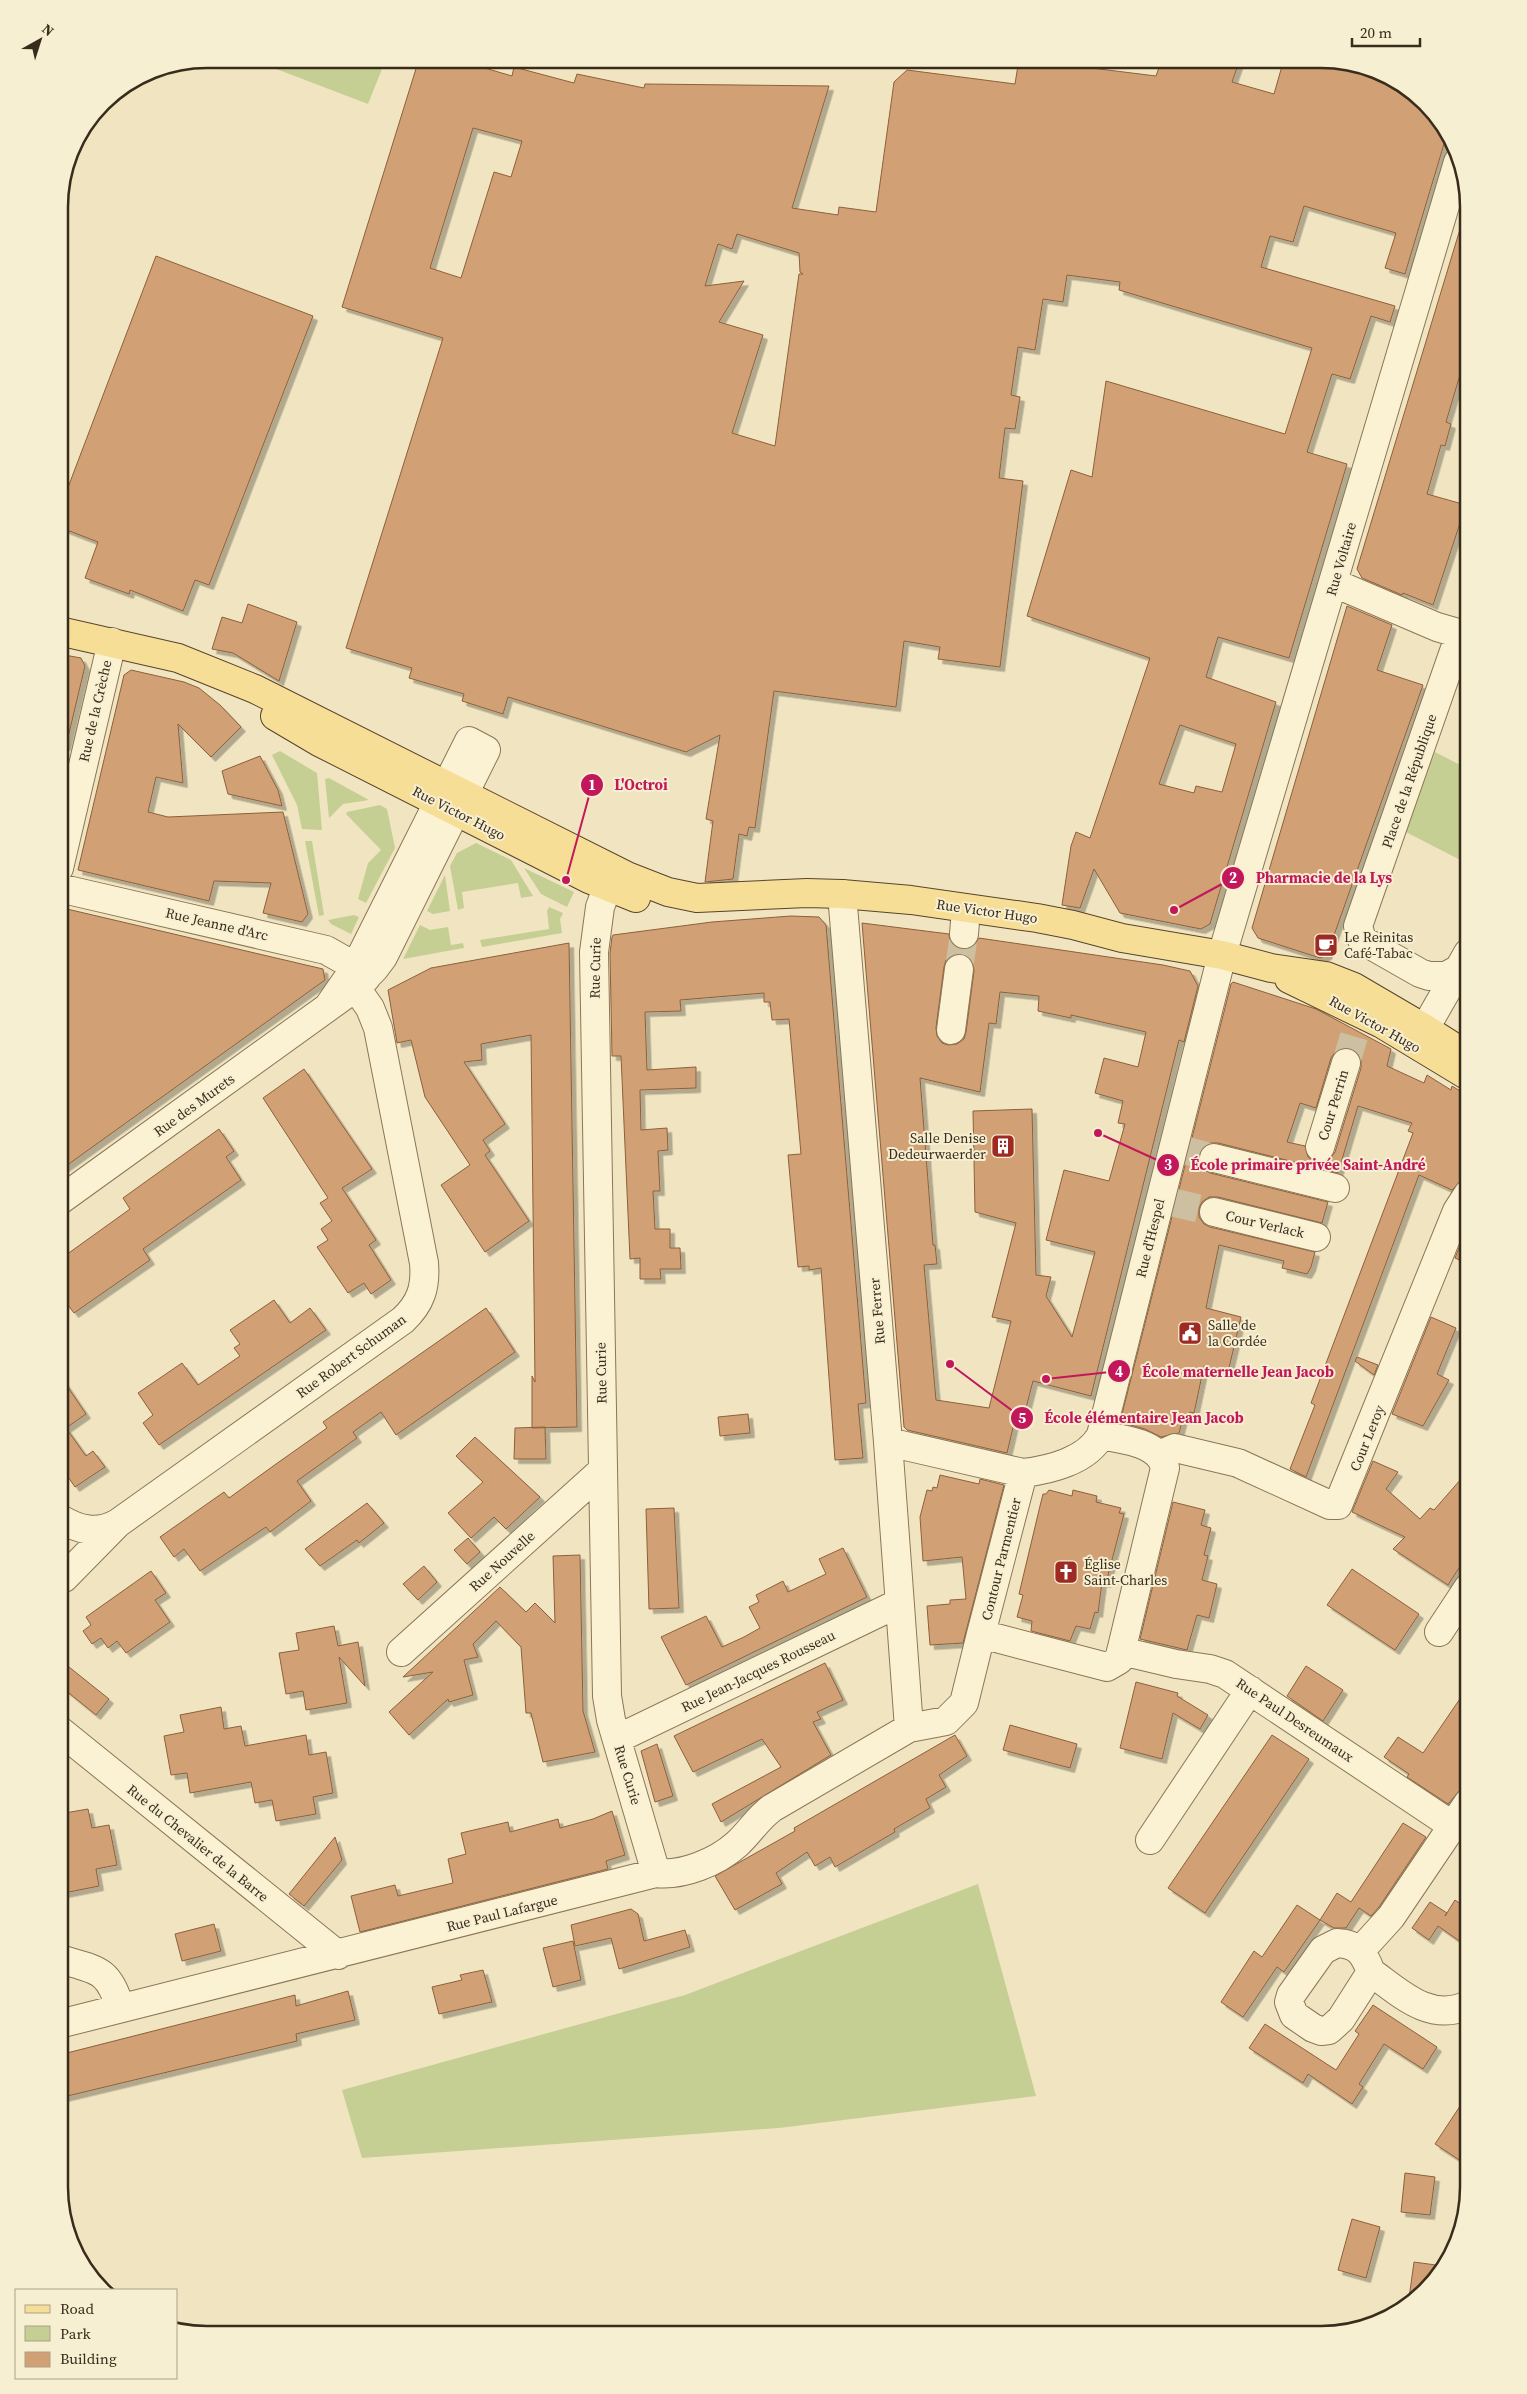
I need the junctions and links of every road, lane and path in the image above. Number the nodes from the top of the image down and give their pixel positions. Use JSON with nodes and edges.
{"nodes":[{"id":1,"x":1455,"y":172,"type":"edge"},
{"id":2,"x":1334,"y":583,"type":"junction"},
{"id":3,"x":68,"y":633,"type":"edge"},
{"id":4,"x":1460,"y":634,"type":"edge"},
{"id":5,"x":112,"y":642,"type":"junction"},
{"id":6,"x":1460,"y":646,"type":"edge"},
{"id":7,"x":451,"y":798,"type":"junction"},
{"id":8,"x":68,"y":830,"type":"edge"},
{"id":9,"x":611,"y":878,"type":"junction"},
{"id":10,"x":68,"y":890,"type":"edge"},
{"id":11,"x":842,"y":894,"type":"junction"},
{"id":12,"x":1222,"y":955,"type":"junction"},
{"id":13,"x":1460,"y":964,"type":"edge"},
{"id":14,"x":1460,"y":967,"type":"edge"},
{"id":15,"x":959,"y":969,"type":"tunnel mouth"},
{"id":16,"x":356,"y":978,"type":"junction"},
{"id":17,"x":951,"y":1030,"type":"dead end"},
{"id":18,"x":1420,"y":1036,"type":"junction"},
{"id":19,"x":1460,"y":1053,"type":"edge"},
{"id":20,"x":1346,"y":1063,"type":"tunnel mouth"},
{"id":21,"x":1460,"y":1069,"type":"edge"},
{"id":22,"x":1320,"y":1147,"type":"dead end"},
{"id":23,"x":1214,"y":1158,"type":"tunnel mouth"},
{"id":24,"x":1334,"y":1188,"type":"dead end"},
{"id":25,"x":68,"y":1195,"type":"edge"},
{"id":26,"x":1460,"y":1206,"type":"edge"},
{"id":27,"x":1214,"y":1212,"type":"tunnel mouth"},
{"id":28,"x":1316,"y":1236,"type":"dead end"},
{"id":29,"x":1101,"y":1435,"type":"junction"},
{"id":30,"x":888,"y":1442,"type":"junction"},
{"id":31,"x":1160,"y":1455,"type":"junction"},
{"id":32,"x":603,"y":1470,"type":"junction"},
{"id":33,"x":1022,"y":1474,"type":"junction"},
{"id":34,"x":68,"y":1522,"type":"edge"},
{"id":35,"x":118,"y":1523,"type":"junction"},
{"id":36,"x":68,"y":1574,"type":"edge"},
{"id":37,"x":1460,"y":1601,"type":"edge"},
{"id":38,"x":899,"y":1603,"type":"junction"},
{"id":39,"x":1440,"y":1632,"type":"dead end"},
{"id":40,"x":981,"y":1634,"type":"junction"},
{"id":41,"x":1121,"y":1651,"type":"junction"},
{"id":42,"x":401,"y":1652,"type":"dead end"},
{"id":43,"x":1250,"y":1690,"type":"junction"},
{"id":44,"x":909,"y":1728,"type":"junction"},
{"id":45,"x":68,"y":1737,"type":"edge"},
{"id":46,"x":617,"y":1739,"type":"junction"},
{"id":47,"x":1460,"y":1811,"type":"edge"},
{"id":48,"x":1460,"y":1815,"type":"edge"},
{"id":49,"x":1150,"y":1840,"type":"dead end"},
{"id":50,"x":656,"y":1873,"type":"junction"},
{"id":51,"x":338,"y":1955,"type":"junction"},
{"id":52,"x":68,"y":1962,"type":"edge"},
{"id":53,"x":1460,"y":2007,"type":"edge"},
{"id":54,"x":120,"y":2008,"type":"junction"},
{"id":55,"x":68,"y":2022,"type":"edge"}],
"edges":[{"from":1,"to":2,"type":"street","name":"Rue Voltaire"},
{"from":2,"to":4,"type":"street"},
{"from":2,"to":12,"type":"street","name":"Rue Voltaire"},
{"from":3,"to":5,"type":"main road","name":"Rue Victor Hugo"},
{"from":5,"to":7,"type":"main road","name":"Rue Victor Hugo"},
{"from":5,"to":8,"type":"street","name":"Rue de la Crèche"},
{"from":6,"to":13,"type":"street","name":"Place de la République"},
{"from":7,"to":9,"type":"main road","name":"Rue Victor Hugo"},
{"from":7,"to":16,"type":"street","name":"Rue des Murets"},
{"from":9,"to":11,"type":"main road","name":"Rue Victor Hugo"},
{"from":9,"to":32,"type":"street","name":"Rue Curie"},
{"from":10,"to":16,"type":"street","name":"Rue Jeanne d'Arc"},
{"from":11,"to":12,"type":"main road","name":"Rue Victor Hugo"},
{"from":11,"to":30,"type":"street","name":"Rue Ferrer"},
{"from":12,"to":18,"type":"main road","name":"Rue Victor Hugo"},
{"from":12,"to":29,"type":"street","name":"Rue d'Hespel"},
{"from":14,"to":18,"type":"street"},
{"from":15,"to":17,"type":"street"},
{"from":16,"to":25,"type":"street","name":"Rue des Murets"},
{"from":16,"to":35,"type":"street","name":"Rue Robert Schuman"},
{"from":18,"to":19,"type":"main road","name":"Rue Victor Hugo"},
{"from":18,"to":21,"type":"main road","name":"Rue Victor Hugo"},
{"from":20,"to":22,"type":"street","name":"Cour Perrin"},
{"from":23,"to":24,"type":"street"},
{"from":26,"to":31,"type":"street","name":"Cour Leroy"},
{"from":27,"to":28,"type":"street","name":"Cour Verlack"},
{"from":29,"to":31,"type":"street"},
{"from":29,"to":33,"type":"street"},
{"from":30,"to":33,"type":"street"},
{"from":30,"to":38,"type":"street","name":"Rue Ferrer"},
{"from":31,"to":41,"type":"street"},
{"from":32,"to":42,"type":"street","name":"Rue Nouvelle"},
{"from":32,"to":46,"type":"street","name":"Rue Curie"},
{"from":33,"to":40,"type":"street","name":"Contour Parmentier"},
{"from":34,"to":35,"type":"street"},
{"from":35,"to":36,"type":"street","name":"Rue Robert Schuman"},
{"from":37,"to":39,"type":"street"},
{"from":38,"to":44,"type":"street","name":"Rue Ferrer"},
{"from":38,"to":46,"type":"street","name":"Rue Jean-Jacques Rousseau"},
{"from":40,"to":41,"type":"street","name":"Contour Parmentier"},
{"from":40,"to":44,"type":"street","name":"Rue Paul Lafargue"},
{"from":41,"to":43,"type":"street","name":"Rue Paul Desreumaux"},
{"from":43,"to":47,"type":"street","name":"Rue Paul Desreumaux"},
{"from":43,"to":49,"type":"street"},
{"from":44,"to":50,"type":"street","name":"Rue Paul Lafargue"},
{"from":45,"to":51,"type":"street","name":"Rue du Chevalier de la Barre"},
{"from":46,"to":50,"type":"street","name":"Rue Curie"},
{"from":48,"to":53,"type":"street"},
{"from":50,"to":51,"type":"street","name":"Rue Paul Lafargue"},
{"from":51,"to":54,"type":"street","name":"Rue Paul Lafargue"},
{"from":52,"to":54,"type":"street"},
{"from":54,"to":55,"type":"street","name":"Rue Paul Lafargue"}]}
